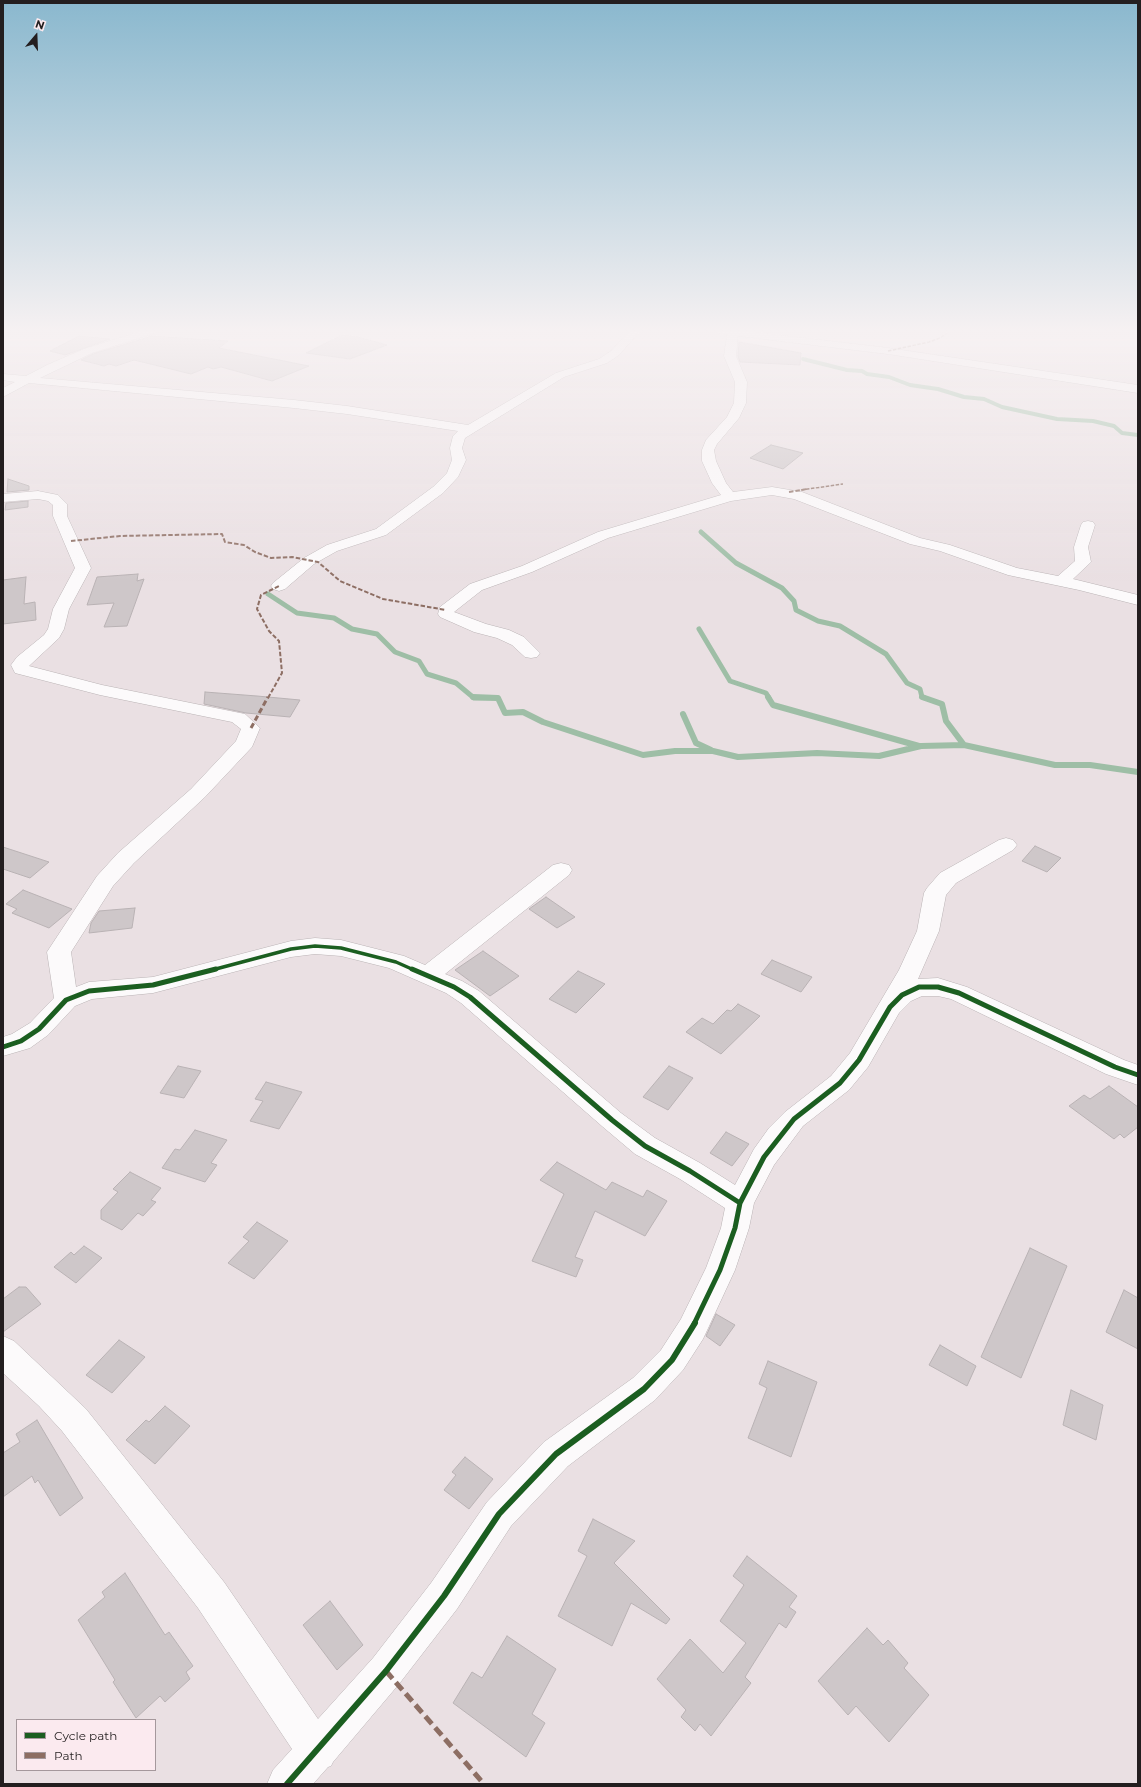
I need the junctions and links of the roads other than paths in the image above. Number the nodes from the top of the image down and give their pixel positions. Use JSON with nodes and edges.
{"nodes":[{"id":1,"x":372,"y":414,"type":"edge"},
{"id":2,"x":494,"y":414,"type":"edge"},
{"id":3,"x":735,"y":414,"type":"edge"},
{"id":4,"x":470,"y":429,"type":"junction"},
{"id":5,"x":729,"y":497,"type":"junction"},
{"id":6,"x":3,"y":498,"type":"edge"},
{"id":7,"x":1088,"y":525,"type":"dead end"},
{"id":8,"x":1061,"y":582,"type":"junction"},
{"id":9,"x":279,"y":586,"type":"dead end"},
{"id":10,"x":1101,"y":590,"type":"junction"},
{"id":11,"x":1138,"y":591,"type":"edge"},
{"id":12,"x":1138,"y":600,"type":"edge"},
{"id":13,"x":531,"y":653,"type":"dead end"},
{"id":14,"x":21,"y":669,"type":"junction"},
{"id":15,"x":3,"y":672,"type":"edge"},
{"id":16,"x":1006,"y":845,"type":"dead end"},
{"id":17,"x":562,"y":870,"type":"dead end"},
{"id":18,"x":428,"y":975,"type":"junction"},
{"id":19,"x":66,"y":1000,"type":"junction"},
{"id":20,"x":890,"y":1007,"type":"junction"},
{"id":21,"x":3,"y":1047,"type":"edge"},
{"id":22,"x":1138,"y":1075,"type":"edge"},
{"id":23,"x":740,"y":1203,"type":"junction"},
{"id":24,"x":3,"y":1351,"type":"edge"},
{"id":25,"x":317,"y":1752,"type":"junction"},
{"id":26,"x":287,"y":1784,"type":"edge"}],
"edges":[{"from":1,"to":4,"type":"street"},
{"from":2,"to":4,"type":"street"},
{"from":3,"to":5,"type":"street"},
{"from":4,"to":9,"type":"street"},
{"from":5,"to":8,"type":"street"},
{"from":5,"to":13,"type":"street"},
{"from":6,"to":14,"type":"street"},
{"from":7,"to":8,"type":"street"},
{"from":8,"to":10,"type":"street"},
{"from":10,"to":11,"type":"street"},
{"from":10,"to":12,"type":"street"},
{"from":14,"to":15,"type":"street"},
{"from":14,"to":19,"type":"street"},
{"from":16,"to":20,"type":"street"},
{"from":17,"to":18,"type":"street"},
{"from":18,"to":19,"type":"street"},
{"from":18,"to":23,"type":"street"},
{"from":19,"to":21,"type":"street"},
{"from":20,"to":22,"type":"street"},
{"from":20,"to":23,"type":"street"},
{"from":23,"to":25,"type":"street"},
{"from":24,"to":25,"type":"street"},
{"from":25,"to":26,"type":"street"}]}
